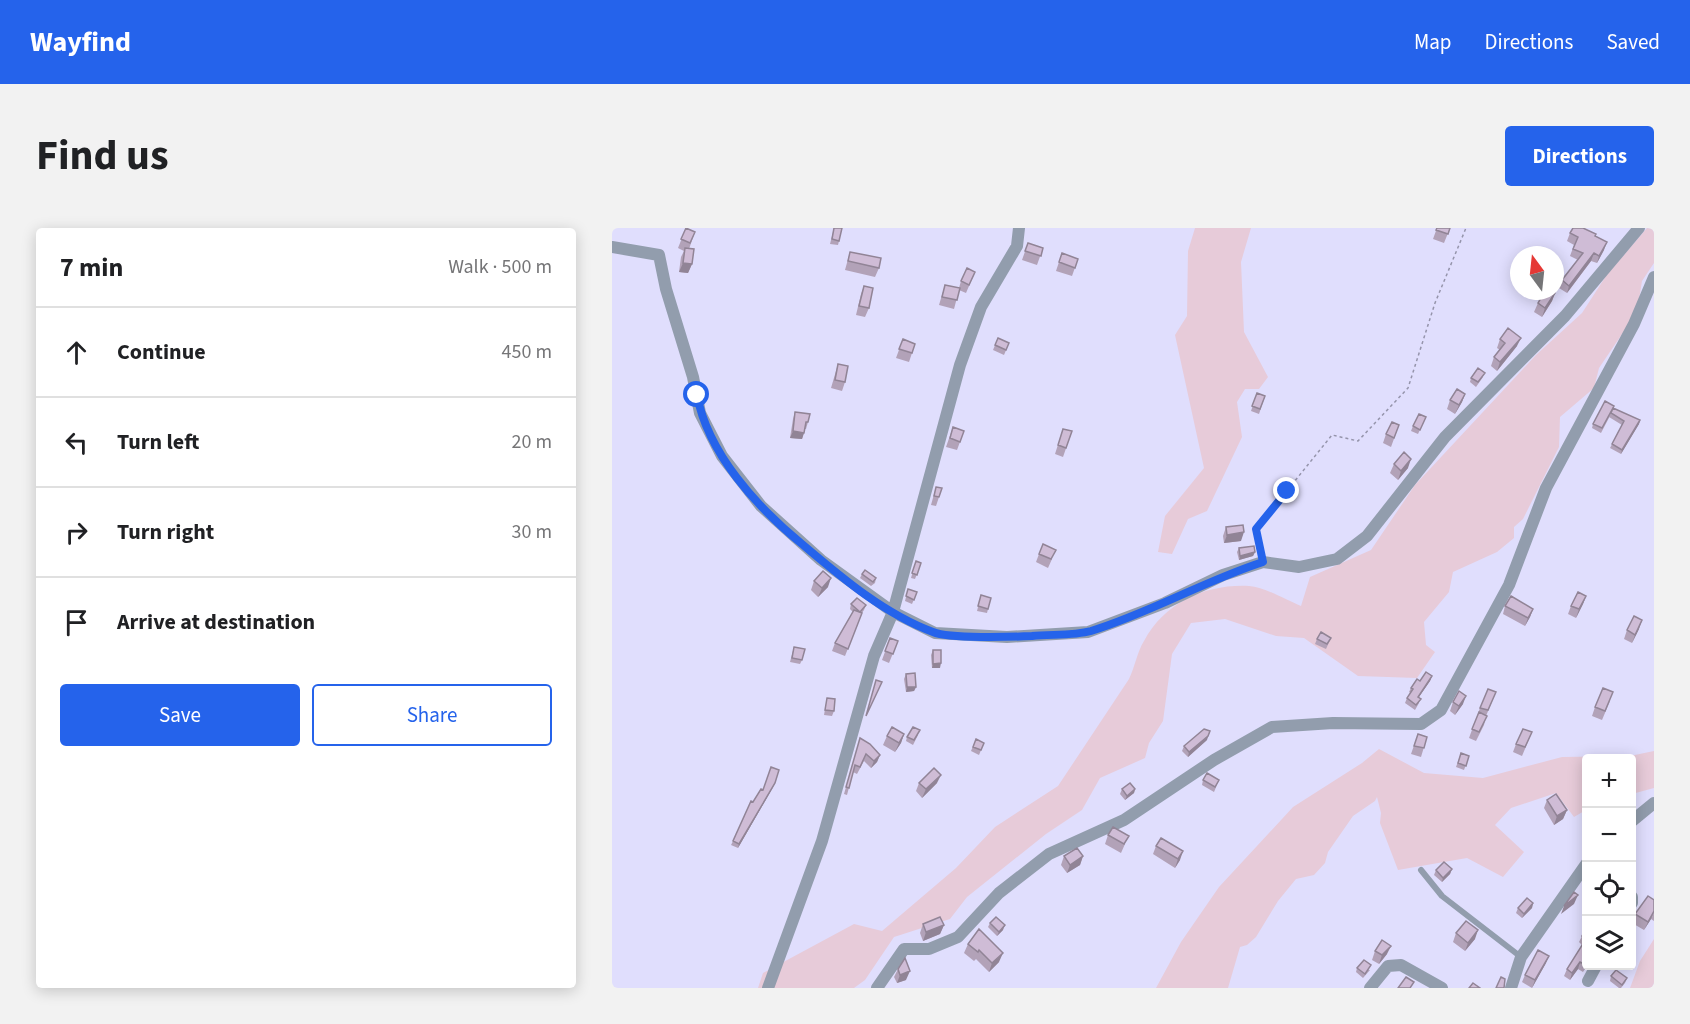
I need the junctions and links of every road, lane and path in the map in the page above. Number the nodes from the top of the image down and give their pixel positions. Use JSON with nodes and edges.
{"nodes":[{"id":1,"x":1019,"y":228,"type":"edge"},
{"id":2,"x":1467,"y":228,"type":"edge"},
{"id":3,"x":1639,"y":228,"type":"edge"},
{"id":4,"x":612,"y":247,"type":"edge"},
{"id":5,"x":1654,"y":277,"type":"edge"},
{"id":6,"x":1263,"y":562,"type":"junction"},
{"id":7,"x":893,"y":612,"type":"junction"},
{"id":8,"x":1654,"y":803,"type":"edge"},
{"id":9,"x":1636,"y":818,"type":"edge"},
{"id":10,"x":1420,"y":870,"type":"dead end"},
{"id":11,"x":1582,"y":870,"type":"edge"},
{"id":12,"x":1521,"y":957,"type":"junction"},
{"id":13,"x":1594,"y":970,"type":"edge"},
{"id":14,"x":1588,"y":981,"type":"dead end"},
{"id":15,"x":768,"y":988,"type":"edge"},
{"id":16,"x":877,"y":988,"type":"edge"},
{"id":17,"x":1370,"y":988,"type":"edge"},
{"id":18,"x":1442,"y":988,"type":"edge"},
{"id":19,"x":1511,"y":988,"type":"edge"}],
"edges":[{"from":1,"to":7,"type":"street"},
{"from":2,"to":6,"type":"path"},
{"from":3,"to":6,"type":"street"},
{"from":4,"to":7,"type":"street"},
{"from":5,"to":16,"type":"street"},
{"from":6,"to":7,"type":"street"},
{"from":7,"to":15,"type":"street"},
{"from":8,"to":9,"type":"street"},
{"from":10,"to":12,"type":"lane"},
{"from":11,"to":12,"type":"street"},
{"from":12,"to":19,"type":"street"},
{"from":13,"to":14,"type":"street"},
{"from":17,"to":18,"type":"street"}]}
